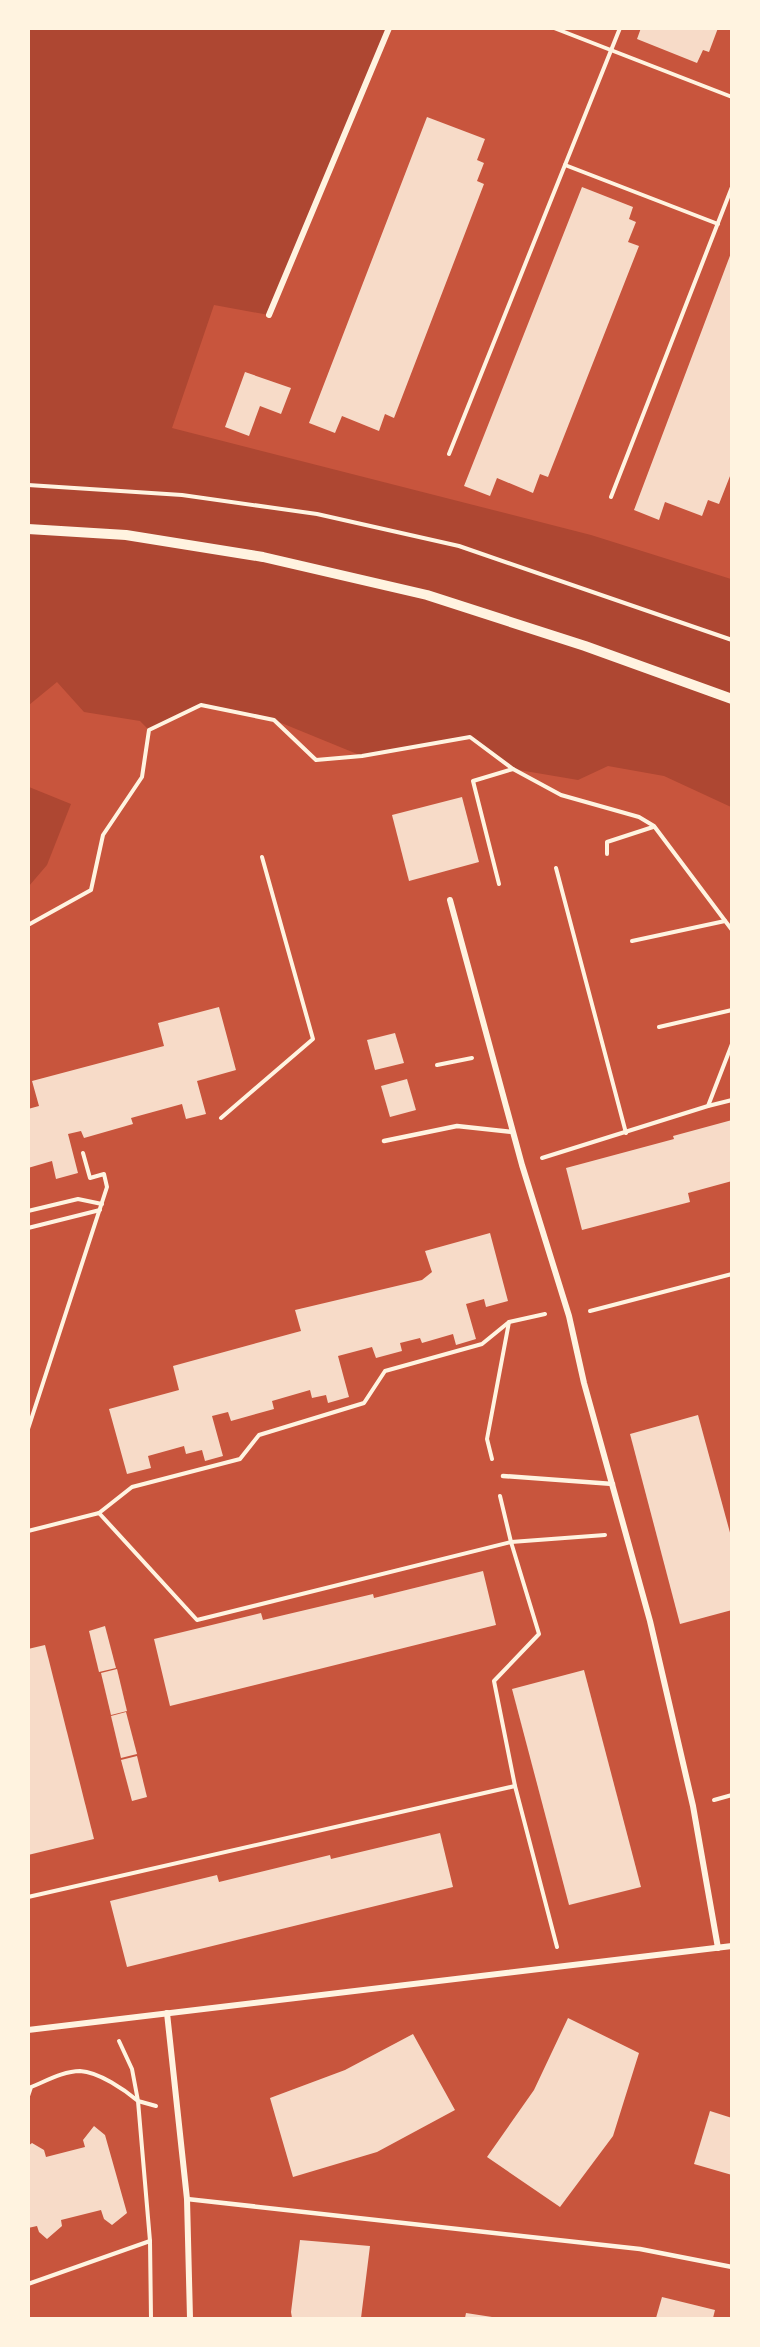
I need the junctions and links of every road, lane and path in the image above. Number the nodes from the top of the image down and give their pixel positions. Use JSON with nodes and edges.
{"nodes":[{"id":1,"x":389,"y":28,"type":"edge"},
{"id":2,"x":554,"y":28,"type":"edge"},
{"id":3,"x":620,"y":28,"type":"edge"},
{"id":4,"x":611,"y":52,"type":"junction"},
{"id":5,"x":732,"y":97,"type":"edge"},
{"id":6,"x":565,"y":165,"type":"junction"},
{"id":7,"x":732,"y":187,"type":"edge"},
{"id":8,"x":718,"y":224,"type":"junction"},
{"id":9,"x":269,"y":315,"type":"dead end"},
{"id":10,"x":449,"y":454,"type":"dead end"},
{"id":11,"x":28,"y":485,"type":"edge"},
{"id":12,"x":611,"y":497,"type":"dead end"},
{"id":13,"x":28,"y":529,"type":"edge"},
{"id":14,"x":732,"y":640,"type":"edge"},
{"id":15,"x":732,"y":699,"type":"edge"},
{"id":16,"x":513,"y":769,"type":"junction"},
{"id":17,"x":654,"y":826,"type":"junction"},
{"id":18,"x":607,"y":854,"type":"dead end"},
{"id":19,"x":262,"y":857,"type":"dead end"},
{"id":20,"x":556,"y":868,"type":"dead end"},
{"id":21,"x":499,"y":884,"type":"dead end"},
{"id":22,"x":450,"y":900,"type":"dead end"},
{"id":23,"x":725,"y":921,"type":"junction"},
{"id":24,"x":28,"y":926,"type":"edge"},
{"id":25,"x":732,"y":930,"type":"edge"},
{"id":26,"x":632,"y":941,"type":"dead end"},
{"id":27,"x":732,"y":1010,"type":"edge"},
{"id":28,"x":659,"y":1027,"type":"dead end"},
{"id":29,"x":732,"y":1044,"type":"edge"},
{"id":30,"x":492,"y":1054,"type":"junction"},
{"id":31,"x":437,"y":1065,"type":"dead end"},
{"id":32,"x":732,"y":1100,"type":"edge"},
{"id":33,"x":708,"y":1106,"type":"junction"},
{"id":34,"x":221,"y":1118,"type":"dead end"},
{"id":35,"x":513,"y":1132,"type":"junction"},
{"id":36,"x":626,"y":1133,"type":"junction"},
{"id":37,"x":384,"y":1141,"type":"dead end"},
{"id":38,"x":83,"y":1153,"type":"dead end"},
{"id":39,"x":522,"y":1164,"type":"junction"},
{"id":40,"x":102,"y":1207,"type":"junction"},
{"id":41,"x":28,"y":1210,"type":"edge"},
{"id":42,"x":28,"y":1228,"type":"edge"},
{"id":43,"x":732,"y":1274,"type":"edge"},
{"id":44,"x":567,"y":1309,"type":"junction"},
{"id":45,"x":569,"y":1317,"type":"junction"},
{"id":46,"x":509,"y":1322,"type":"junction"},
{"id":47,"x":28,"y":1429,"type":"edge"},
{"id":48,"x":492,"y":1462,"type":"dead end"},
{"id":49,"x":503,"y":1476,"type":"dead end"},
{"id":50,"x":498,"y":1485,"type":"dead end"},
{"id":51,"x":613,"y":1485,"type":"junction"},
{"id":52,"x":99,"y":1513,"type":"junction"},
{"id":53,"x":28,"y":1531,"type":"edge"},
{"id":54,"x":627,"y":1534,"type":"junction"},
{"id":55,"x":511,"y":1542,"type":"junction"},
{"id":56,"x":515,"y":1786,"type":"junction"},
{"id":57,"x":28,"y":1897,"type":"edge"},
{"id":58,"x":732,"y":1946,"type":"edge"},
{"id":59,"x":718,"y":1948,"type":"junction"},
{"id":60,"x":562,"y":1966,"type":"junction"},
{"id":61,"x":167,"y":2013,"type":"junction"},
{"id":62,"x":116,"y":2019,"type":"junction"},
{"id":63,"x":28,"y":2022,"type":"edge"},
{"id":64,"x":29,"y":2030,"type":"edge"},
{"id":65,"x":28,"y":2096,"type":"edge"},
{"id":66,"x":138,"y":2101,"type":"junction"},
{"id":67,"x":178,"y":2112,"type":"junction"},
{"id":68,"x":187,"y":2199,"type":"junction"},
{"id":69,"x":150,"y":2241,"type":"junction"},
{"id":70,"x":732,"y":2267,"type":"edge"},
{"id":71,"x":28,"y":2283,"type":"edge"},
{"id":72,"x":151,"y":2319,"type":"edge"},
{"id":73,"x":190,"y":2319,"type":"edge"}],
"edges":[{"from":1,"to":9,"type":"street"},
{"from":2,"to":4,"type":"path"},
{"from":3,"to":4,"type":"path"},
{"from":4,"to":5,"type":"path"},
{"from":4,"to":6,"type":"path"},
{"from":6,"to":8,"type":"path"},
{"from":6,"to":10,"type":"path"},
{"from":7,"to":8,"type":"path"},
{"from":8,"to":12,"type":"path"},
{"from":11,"to":14,"type":"path"},
{"from":13,"to":15,"type":"street"},
{"from":16,"to":17,"type":"path"},
{"from":16,"to":21,"type":"path"},
{"from":16,"to":24,"type":"path"},
{"from":17,"to":18,"type":"path"},
{"from":17,"to":23,"type":"path"},
{"from":19,"to":34,"type":"path"},
{"from":20,"to":36,"type":"path"},
{"from":22,"to":30,"type":"street"},
{"from":23,"to":25,"type":"path"},
{"from":23,"to":26,"type":"path"},
{"from":27,"to":28,"type":"path"},
{"from":29,"to":33,"type":"path"},
{"from":30,"to":31,"type":"path"},
{"from":30,"to":35,"type":"street"},
{"from":32,"to":33,"type":"path"},
{"from":33,"to":36,"type":"path"},
{"from":35,"to":37,"type":"lane"},
{"from":35,"to":39,"type":"street"},
{"from":36,"to":39,"type":"path"},
{"from":38,"to":40,"type":"path"},
{"from":39,"to":44,"type":"street"},
{"from":40,"to":41,"type":"path"},
{"from":40,"to":42,"type":"path"},
{"from":40,"to":47,"type":"path"},
{"from":43,"to":45,"type":"path"},
{"from":44,"to":45,"type":"street"},
{"from":44,"to":46,"type":"path"},
{"from":45,"to":51,"type":"street"},
{"from":46,"to":48,"type":"path"},
{"from":46,"to":52,"type":"path"},
{"from":49,"to":51,"type":"lane"},
{"from":50,"to":55,"type":"path"},
{"from":51,"to":54,"type":"street"},
{"from":52,"to":53,"type":"path"},
{"from":52,"to":55,"type":"path"},
{"from":54,"to":55,"type":"path"},
{"from":54,"to":59,"type":"street"},
{"from":55,"to":56,"type":"path"},
{"from":56,"to":57,"type":"path"},
{"from":56,"to":60,"type":"path"},
{"from":58,"to":59,"type":"street"},
{"from":59,"to":60,"type":"street"},
{"from":60,"to":61,"type":"street"},
{"from":61,"to":62,"type":"street"},
{"from":61,"to":67,"type":"street"},
{"from":62,"to":64,"type":"street"},
{"from":62,"to":66,"type":"path"},
{"from":63,"to":64,"type":"street"},
{"from":65,"to":66,"type":"path"},
{"from":66,"to":67,"type":"path"},
{"from":66,"to":69,"type":"path"},
{"from":67,"to":68,"type":"street"},
{"from":68,"to":70,"type":"lane"},
{"from":68,"to":73,"type":"street"},
{"from":69,"to":71,"type":"path"},
{"from":69,"to":72,"type":"path"}]}
